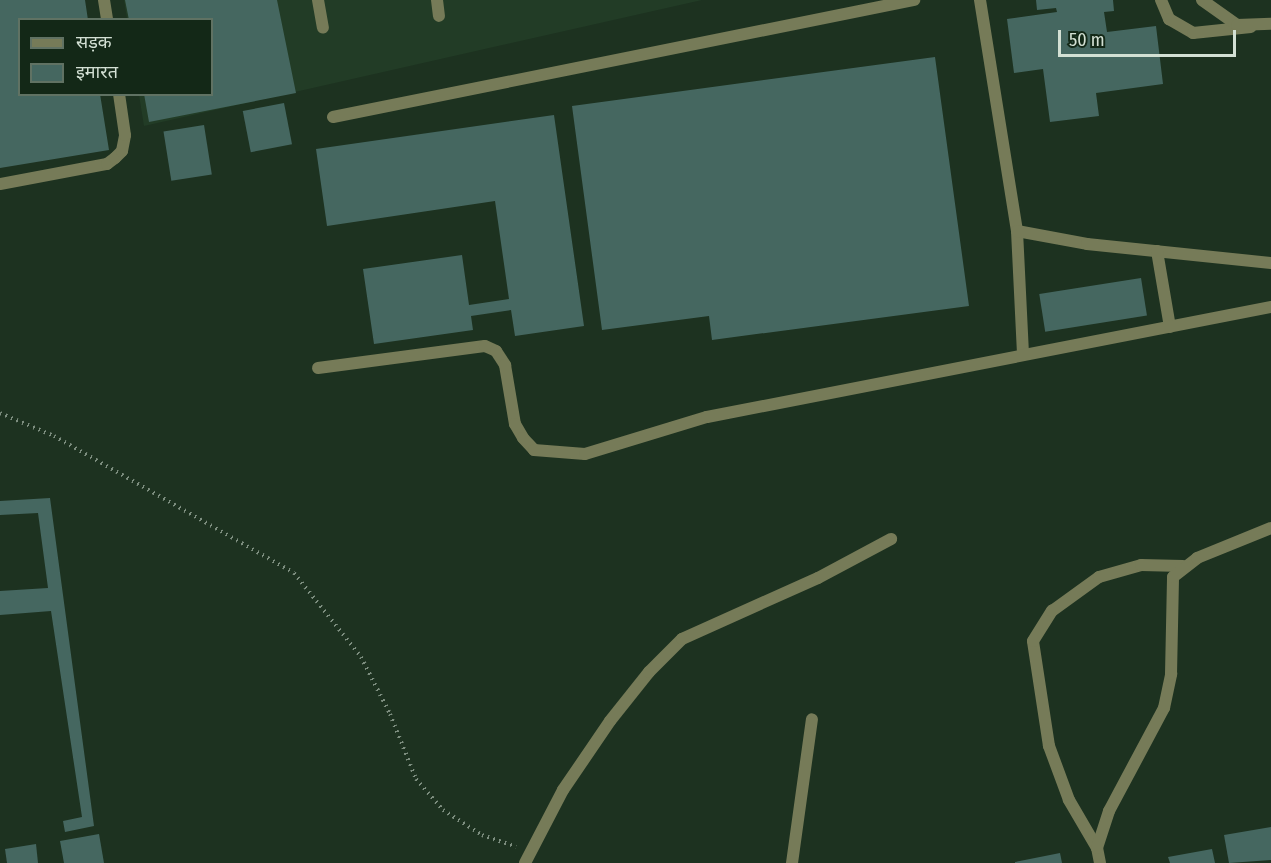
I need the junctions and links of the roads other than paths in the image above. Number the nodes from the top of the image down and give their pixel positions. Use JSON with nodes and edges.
{"nodes":[{"id":1,"x":104,"y":0,"type":"edge"},
{"id":2,"x":318,"y":0,"type":"edge"},
{"id":3,"x":437,"y":0,"type":"edge"},
{"id":4,"x":914,"y":0,"type":"edge"},
{"id":5,"x":980,"y":0,"type":"edge"},
{"id":6,"x":1161,"y":0,"type":"edge"},
{"id":7,"x":1202,"y":0,"type":"edge"},
{"id":8,"x":439,"y":16,"type":"dead end"},
{"id":9,"x":107,"y":18,"type":"edge"},
{"id":10,"x":1271,"y":24,"type":"edge"},
{"id":11,"x":1251,"y":27,"type":"junction"},
{"id":12,"x":322,"y":28,"type":"dead end"},
{"id":13,"x":119,"y":96,"type":"edge"},
{"id":14,"x":333,"y":117,"type":"dead end"},
{"id":15,"x":0,"y":184,"type":"edge"},
{"id":16,"x":1017,"y":231,"type":"junction"},
{"id":17,"x":1157,"y":251,"type":"junction"},
{"id":18,"x":1271,"y":263,"type":"edge"},
{"id":19,"x":1271,"y":307,"type":"edge"},
{"id":20,"x":1170,"y":327,"type":"junction"},
{"id":21,"x":1023,"y":354,"type":"junction"},
{"id":22,"x":318,"y":368,"type":"dead end"},
{"id":23,"x":1271,"y":528,"type":"edge"},
{"id":24,"x":891,"y":539,"type":"dead end"},
{"id":25,"x":1183,"y":566,"type":"junction"},
{"id":26,"x":812,"y":719,"type":"dead end"},
{"id":27,"x":1097,"y":848,"type":"junction"},
{"id":28,"x":526,"y":857,"type":"edge"},
{"id":29,"x":792,"y":863,"type":"edge"},
{"id":30,"x":1100,"y":863,"type":"edge"}],
"edges":[{"from":1,"to":9,"type":"street"},
{"from":2,"to":12,"type":"street"},
{"from":3,"to":8,"type":"street"},
{"from":4,"to":14,"type":"street"},
{"from":5,"to":16,"type":"street"},
{"from":6,"to":11,"type":"street"},
{"from":7,"to":11,"type":"street"},
{"from":10,"to":11,"type":"street"},
{"from":13,"to":15,"type":"street"},
{"from":16,"to":17,"type":"street"},
{"from":16,"to":21,"type":"street"},
{"from":17,"to":18,"type":"street"},
{"from":17,"to":20,"type":"street"},
{"from":19,"to":20,"type":"street"},
{"from":20,"to":21,"type":"street"},
{"from":21,"to":22,"type":"street"},
{"from":23,"to":25,"type":"street"},
{"from":24,"to":28,"type":"street"},
{"from":25,"to":27,"type":"street"},
{"from":25,"to":27,"type":"street"},
{"from":26,"to":29,"type":"street"},
{"from":27,"to":30,"type":"street"}]}
